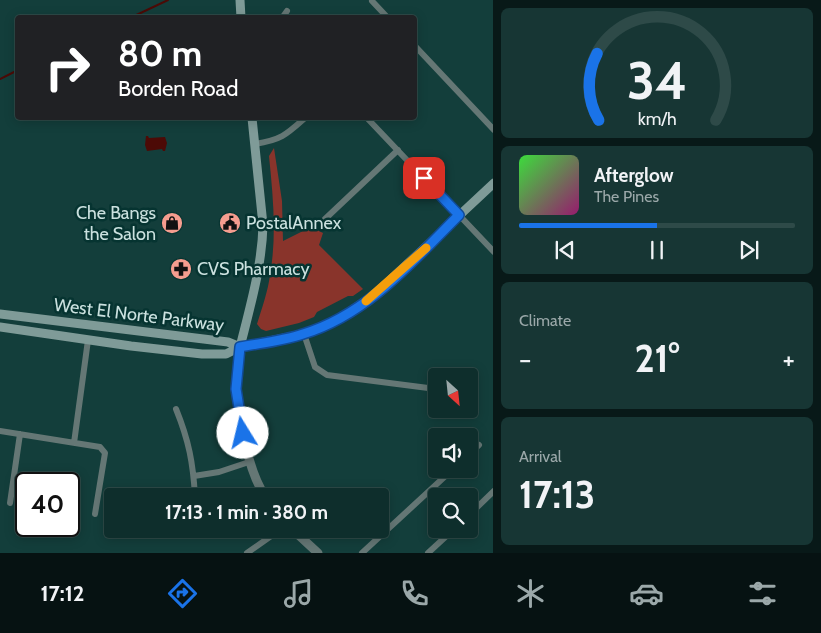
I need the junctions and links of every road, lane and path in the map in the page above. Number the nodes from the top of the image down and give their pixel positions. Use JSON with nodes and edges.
{"nodes":[{"id":1,"x":240,"y":0,"type":"edge"},
{"id":2,"x":372,"y":1,"type":"edge"},
{"id":3,"x":287,"y":11,"type":"dead end"},
{"id":4,"x":242,"y":15,"type":"edge"},
{"id":5,"x":284,"y":15,"type":"edge"},
{"id":6,"x":385,"y":15,"type":"edge"},
{"id":7,"x":417,"y":48,"type":"edge"},
{"id":8,"x":252,"y":120,"type":"edge"},
{"id":9,"x":303,"y":120,"type":"edge"},
{"id":10,"x":369,"y":120,"type":"edge"},
{"id":11,"x":493,"y":129,"type":"edge"},
{"id":12,"x":255,"y":144,"type":"junction"},
{"id":13,"x":398,"y":150,"type":"junction"},
{"id":14,"x":493,"y":185,"type":"edge"},
{"id":15,"x":459,"y":215,"type":"junction"},
{"id":16,"x":325,"y":219,"type":"dead end"},
{"id":17,"x":493,"y":251,"type":"edge"},
{"id":18,"x":0,"y":314,"type":"edge"},
{"id":19,"x":0,"y":327,"type":"edge"},
{"id":20,"x":304,"y":334,"type":"junction"},
{"id":21,"x":88,"y":340,"type":"junction"},
{"id":22,"x":240,"y":347,"type":"junction"},
{"id":23,"x":428,"y":388,"type":"edge"},
{"id":24,"x":176,"y":410,"type":"dead end"},
{"id":25,"x":0,"y":432,"type":"edge"},
{"id":26,"x":20,"y":434,"type":"junction"},
{"id":27,"x":74,"y":442,"type":"junction"},
{"id":28,"x":249,"y":462,"type":"junction"},
{"id":29,"x":194,"y":476,"type":"junction"},
{"id":30,"x":443,"y":478,"type":"edge"},
{"id":31,"x":195,"y":488,"type":"edge"},
{"id":32,"x":261,"y":488,"type":"edge"},
{"id":33,"x":493,"y":492,"type":"edge"},
{"id":34,"x":10,"y":503,"type":"dead end"},
{"id":35,"x":478,"y":506,"type":"edge"},
{"id":36,"x":95,"y":514,"type":"dead end"},
{"id":37,"x":268,"y":538,"type":"edge"},
{"id":38,"x":302,"y":538,"type":"edge"},
{"id":39,"x":444,"y":538,"type":"edge"},
{"id":40,"x":247,"y":553,"type":"edge"},
{"id":41,"x":318,"y":553,"type":"edge"},
{"id":42,"x":362,"y":553,"type":"edge"},
{"id":43,"x":428,"y":553,"type":"edge"}],
"edges":[{"from":1,"to":4,"type":"main road"},
{"from":2,"to":6,"type":"street"},
{"from":3,"to":5,"type":"street"},
{"from":7,"to":11,"type":"street"},
{"from":8,"to":12,"type":"main road"},
{"from":9,"to":12,"type":"street"},
{"from":10,"to":13,"type":"street"},
{"from":12,"to":22,"type":"main road"},
{"from":13,"to":15,"type":"street"},
{"from":13,"to":16,"type":"street"},
{"from":14,"to":15,"type":"main road"},
{"from":15,"to":17,"type":"street"},
{"from":15,"to":20,"type":"main road"},
{"from":18,"to":22,"type":"main road","name":"West El Norte Parkway"},
{"from":19,"to":21,"type":"main road","name":"West El Norte Parkway"},
{"from":20,"to":22,"type":"main road"},
{"from":20,"to":23,"type":"street"},
{"from":21,"to":22,"type":"main road","name":"West El Norte Parkway"},
{"from":21,"to":27,"type":"street"},
{"from":22,"to":28,"type":"street"},
{"from":24,"to":29,"type":"street"},
{"from":25,"to":26,"type":"street"},
{"from":26,"to":27,"type":"street"},
{"from":26,"to":34,"type":"street"},
{"from":27,"to":36,"type":"street"},
{"from":28,"to":29,"type":"street"},
{"from":28,"to":32,"type":"street"},
{"from":29,"to":31,"type":"street"},
{"from":30,"to":42,"type":"street"},
{"from":33,"to":35,"type":"street"},
{"from":37,"to":40,"type":"street"},
{"from":38,"to":41,"type":"street"},
{"from":39,"to":43,"type":"street"}]}
